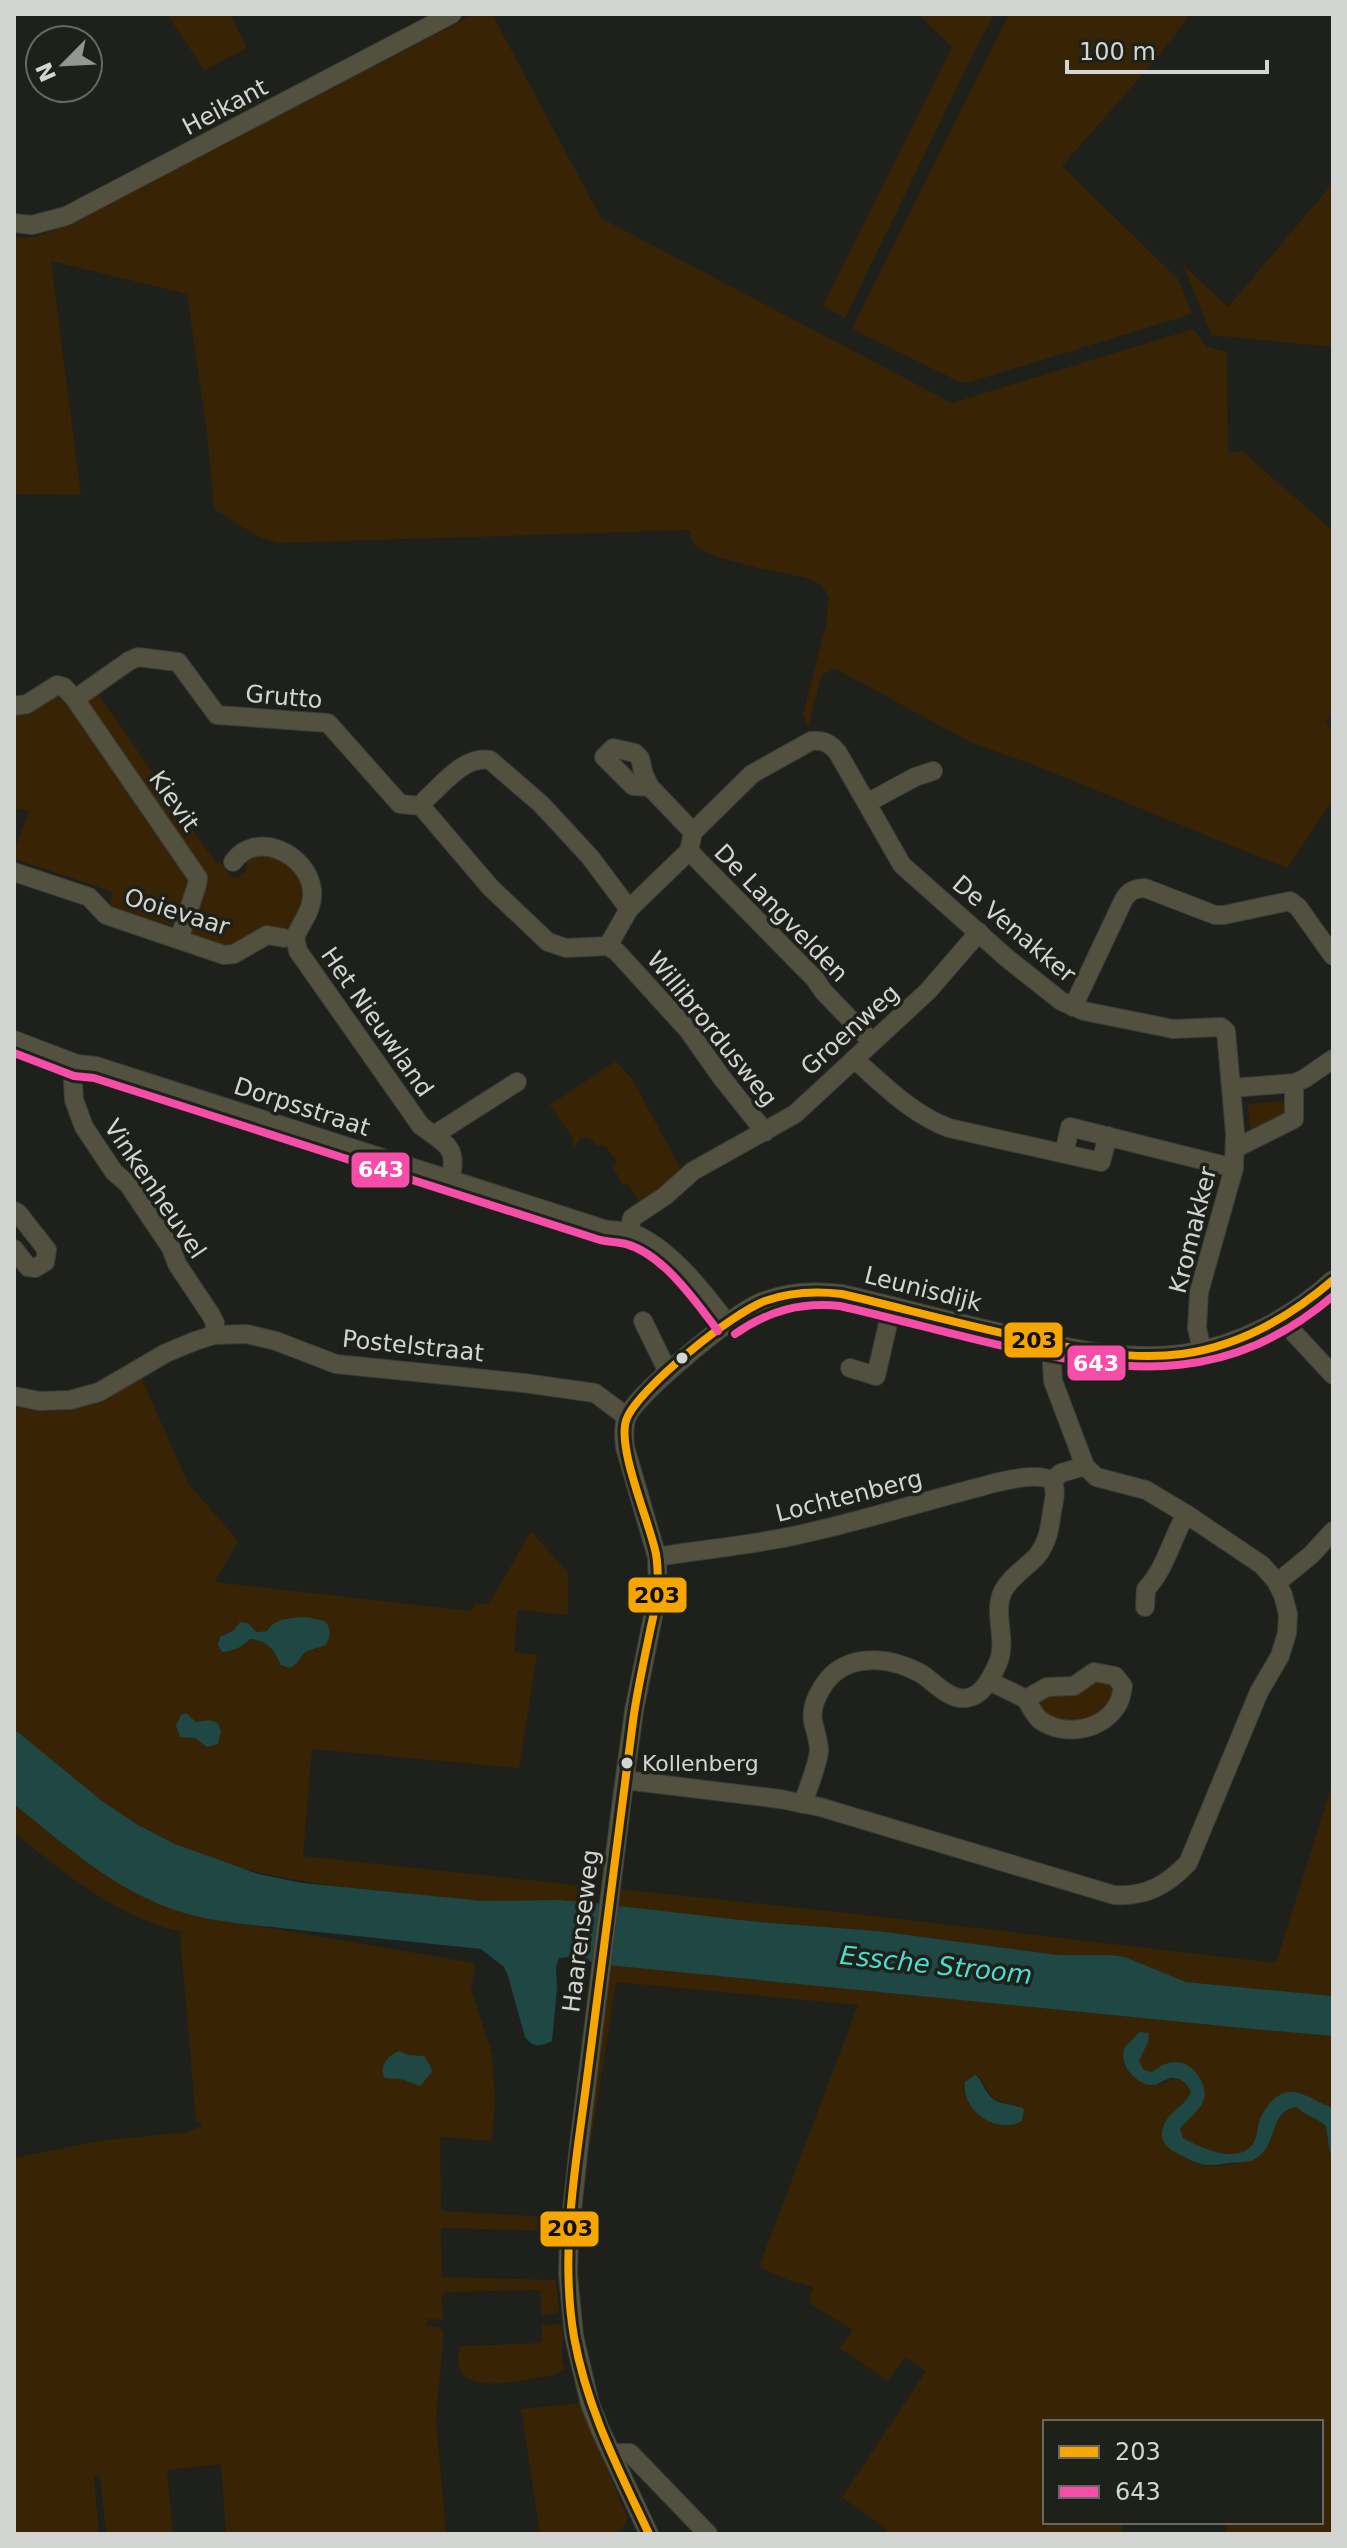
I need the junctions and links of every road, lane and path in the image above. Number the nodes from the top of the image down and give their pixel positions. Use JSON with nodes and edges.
{"nodes":[{"id":1,"x":452,"y":14,"type":"edge"},
{"id":2,"x":14,"y":223,"type":"edge"},
{"id":3,"x":75,"y":699,"type":"junction"},
{"id":4,"x":14,"y":706,"type":"edge"},
{"id":5,"x":933,"y":771,"type":"dead end"},
{"id":6,"x":650,"y":787,"type":"dead end"},
{"id":7,"x":867,"y":803,"type":"junction"},
{"id":8,"x":421,"y":806,"type":"junction"},
{"id":9,"x":693,"y":832,"type":"junction"},
{"id":10,"x":689,"y":851,"type":"junction"},
{"id":11,"x":233,"y":862,"type":"dead end"},
{"id":12,"x":14,"y":872,"type":"edge"},
{"id":13,"x":629,"y":909,"type":"junction"},
{"id":14,"x":979,"y":932,"type":"junction"},
{"id":15,"x":284,"y":938,"type":"dead end"},
{"id":16,"x":179,"y":939,"type":"junction"},
{"id":17,"x":608,"y":946,"type":"junction"},
{"id":18,"x":1333,"y":956,"type":"edge"},
{"id":19,"x":1073,"y":1007,"type":"junction"},
{"id":20,"x":1221,"y":1027,"type":"joint"},
{"id":21,"x":14,"y":1040,"type":"edge"},
{"id":22,"x":872,"y":1042,"type":"junction"},
{"id":23,"x":854,"y":1059,"type":"junction"},
{"id":24,"x":1333,"y":1059,"type":"edge"},
{"id":25,"x":77,"y":1064,"type":"junction"},
{"id":26,"x":517,"y":1082,"type":"dead end"},
{"id":27,"x":1294,"y":1083,"type":"junction"},
{"id":28,"x":1232,"y":1088,"type":"junction"},
{"id":29,"x":765,"y":1132,"type":"junction"},
{"id":30,"x":434,"y":1135,"type":"junction"},
{"id":31,"x":1108,"y":1136,"type":"junction"},
{"id":32,"x":1236,"y":1148,"type":"junction"},
{"id":33,"x":1064,"y":1153,"type":"junction"},
{"id":34,"x":1234,"y":1168,"type":"junction"},
{"id":35,"x":450,"y":1180,"type":"junction"},
{"id":36,"x":14,"y":1211,"type":"edge"},
{"id":37,"x":629,"y":1232,"type":"junction"},
{"id":38,"x":14,"y":1249,"type":"edge"},
{"id":39,"x":1333,"y":1280,"type":"edge"},
{"id":40,"x":892,"y":1306,"type":"junction"},
{"id":41,"x":1284,"y":1318,"type":"junction"},
{"id":42,"x":643,"y":1321,"type":"dead end"},
{"id":43,"x":728,"y":1324,"type":"junction"},
{"id":44,"x":214,"y":1335,"type":"junction"},
{"id":45,"x":1051,"y":1346,"type":"junction"},
{"id":46,"x":1202,"y":1350,"type":"junction"},
{"id":47,"x":850,"y":1368,"type":"dead end"},
{"id":48,"x":668,"y":1372,"type":"junction"},
{"id":49,"x":1333,"y":1375,"type":"edge"},
{"id":50,"x":14,"y":1396,"type":"edge"},
{"id":51,"x":627,"y":1417,"type":"junction"},
{"id":52,"x":1085,"y":1466,"type":"junction"},
{"id":53,"x":1052,"y":1481,"type":"junction"},
{"id":54,"x":1186,"y":1514,"type":"junction"},
{"id":55,"x":1333,"y":1531,"type":"edge"},
{"id":56,"x":657,"y":1557,"type":"junction"},
{"id":57,"x":1284,"y":1577,"type":"dead end"},
{"id":58,"x":1145,"y":1607,"type":"dead end"},
{"id":59,"x":989,"y":1681,"type":"junction"},
{"id":60,"x":1026,"y":1699,"type":"junction"},
{"id":61,"x":625,"y":1780,"type":"junction"},
{"id":62,"x":803,"y":1804,"type":"junction"},
{"id":63,"x":611,"y":2453,"type":"junction"},
{"id":64,"x":649,"y":2534,"type":"edge"},
{"id":65,"x":708,"y":2534,"type":"edge"}],
"edges":[{"from":1,"to":2,"type":"street","name":"Heikant"},
{"from":3,"to":4,"type":"street"},
{"from":3,"to":8,"type":"street","name":"Grutto"},
{"from":3,"to":16,"type":"street","name":"Kievit"},
{"from":5,"to":7,"type":"street"},
{"from":6,"to":9,"type":"street","name":"De Langvelden"},
{"from":7,"to":9,"type":"street","name":"De Venakker"},
{"from":7,"to":14,"type":"street","name":"De Venakker"},
{"from":8,"to":13,"type":"street"},
{"from":8,"to":17,"type":"street"},
{"from":9,"to":10,"type":"street"},
{"from":10,"to":13,"type":"street"},
{"from":10,"to":22,"type":"street","name":"De Langvelden"},
{"from":11,"to":30,"type":"street","name":"Het Nieuwland"},
{"from":12,"to":16,"type":"street","name":"Ooievaar"},
{"from":13,"to":17,"type":"street"},
{"from":14,"to":19,"type":"street","name":"De Venakker"},
{"from":14,"to":22,"type":"street","name":"Groenweg"},
{"from":15,"to":16,"type":"street","name":"Ooievaar"},
{"from":17,"to":29,"type":"street","name":"Willibrordusweg"},
{"from":18,"to":19,"type":"street"},
{"from":19,"to":20,"type":"street","name":"De Venakker"},
{"from":20,"to":28,"type":"street","name":"Kromakker"},
{"from":21,"to":25,"type":"street","name":"Dorpsstraat"},
{"from":22,"to":23,"type":"street","name":"Groenweg"},
{"from":23,"to":29,"type":"street","name":"Groenweg"},
{"from":23,"to":33,"type":"street"},
{"from":24,"to":27,"type":"street"},
{"from":25,"to":35,"type":"street","name":"Dorpsstraat"},
{"from":25,"to":44,"type":"street","name":"Vinkenheuvel"},
{"from":26,"to":30,"type":"street"},
{"from":27,"to":28,"type":"street"},
{"from":27,"to":32,"type":"street"},
{"from":28,"to":32,"type":"street","name":"Kromakker"},
{"from":29,"to":37,"type":"street","name":"Groenweg"},
{"from":30,"to":35,"type":"street","name":"Het Nieuwland"},
{"from":31,"to":33,"type":"street"},
{"from":31,"to":33,"type":"street"},
{"from":31,"to":34,"type":"street"},
{"from":32,"to":34,"type":"street","name":"Kromakker"},
{"from":34,"to":46,"type":"street","name":"Kromakker"},
{"from":35,"to":37,"type":"street","name":"Dorpsstraat"},
{"from":36,"to":38,"type":"street"},
{"from":37,"to":43,"type":"street","name":"Dorpsstraat"},
{"from":39,"to":41,"type":"street","name":"Leunisdijk"},
{"from":40,"to":43,"type":"street","name":"Leunisdijk"},
{"from":40,"to":45,"type":"street","name":"Leunisdijk"},
{"from":40,"to":47,"type":"street"},
{"from":41,"to":46,"type":"street","name":"Leunisdijk"},
{"from":41,"to":49,"type":"street"},
{"from":42,"to":48,"type":"street"},
{"from":43,"to":48,"type":"street","name":"Leunisdijk"},
{"from":44,"to":50,"type":"street","name":"Postelstraat"},
{"from":44,"to":51,"type":"street","name":"Postelstraat"},
{"from":45,"to":46,"type":"street","name":"Leunisdijk"},
{"from":45,"to":52,"type":"street"},
{"from":48,"to":51,"type":"street"},
{"from":51,"to":56,"type":"street","name":"Haarenseweg"},
{"from":52,"to":53,"type":"street"},
{"from":52,"to":54,"type":"street"},
{"from":53,"to":56,"type":"street","name":"Lochtenberg"},
{"from":53,"to":59,"type":"street"},
{"from":54,"to":58,"type":"street"},
{"from":54,"to":62,"type":"street"},
{"from":55,"to":57,"type":"street"},
{"from":56,"to":61,"type":"street","name":"Haarenseweg"},
{"from":59,"to":60,"type":"street"},
{"from":59,"to":62,"type":"street"},
{"from":60,"to":60,"type":"street"},
{"from":61,"to":62,"type":"street"},
{"from":61,"to":63,"type":"street","name":"Haarenseweg"},
{"from":63,"to":64,"type":"street","name":"Haarenseweg"},
{"from":63,"to":65,"type":"street"}]}
